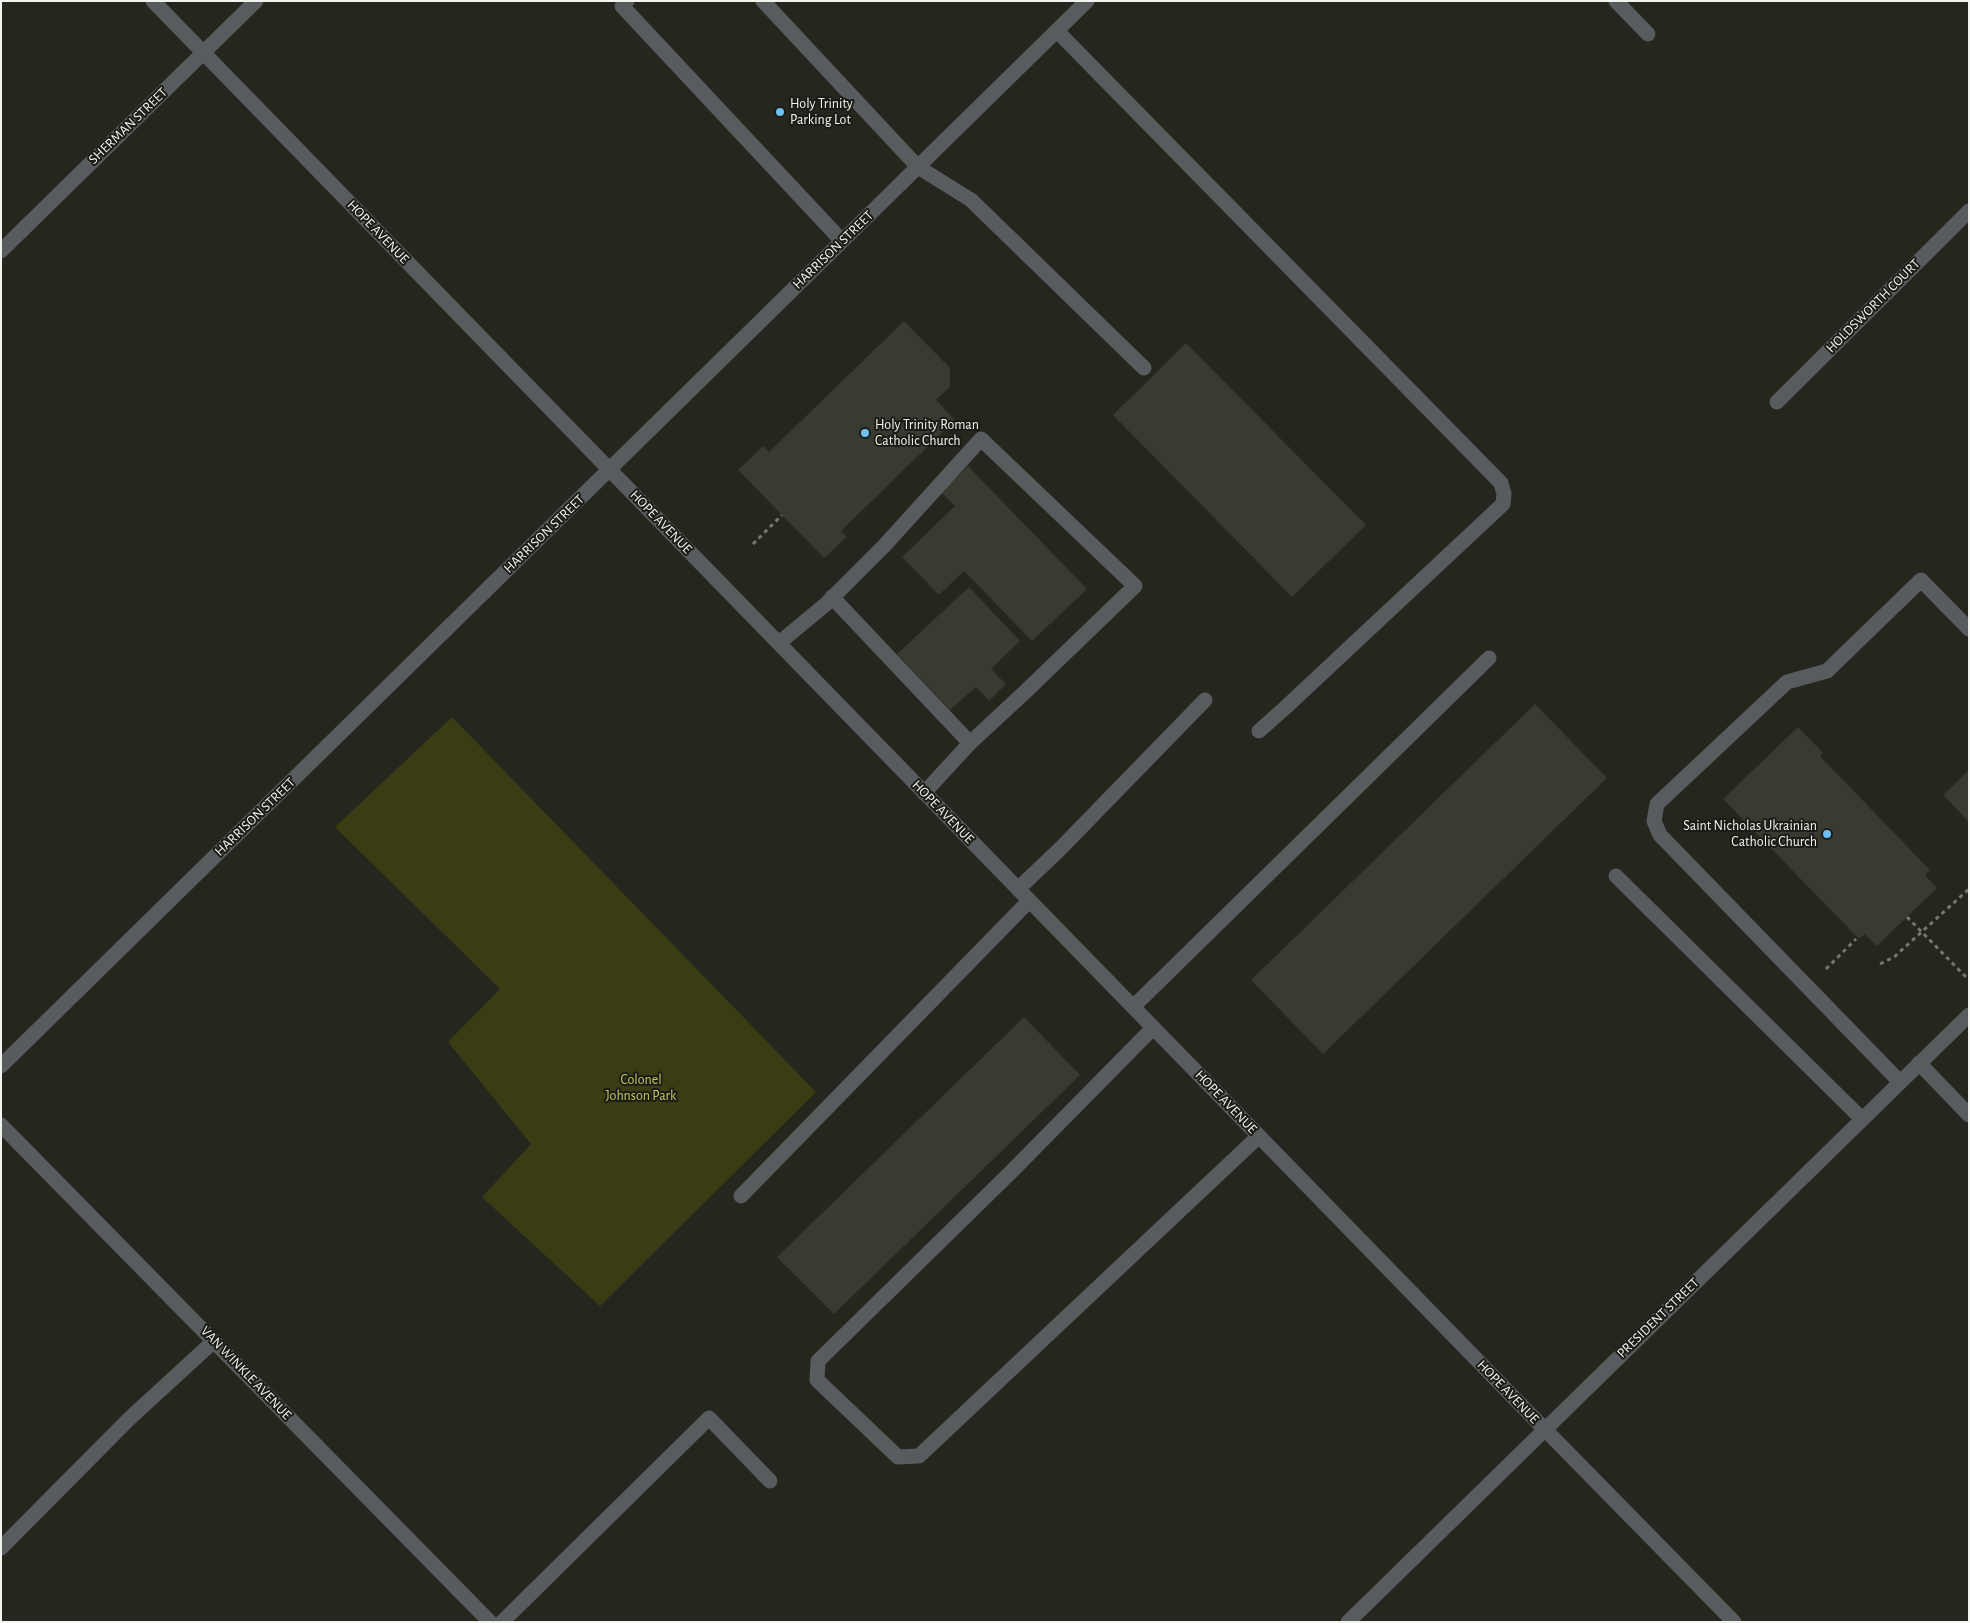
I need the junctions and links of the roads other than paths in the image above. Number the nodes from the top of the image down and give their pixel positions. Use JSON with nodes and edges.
{"nodes":[{"id":1,"x":153,"y":1,"type":"edge"},
{"id":2,"x":256,"y":1,"type":"edge"},
{"id":3,"x":627,"y":1,"type":"edge"},
{"id":4,"x":763,"y":1,"type":"edge"},
{"id":5,"x":1087,"y":1,"type":"edge"},
{"id":6,"x":1616,"y":1,"type":"edge"},
{"id":7,"x":1057,"y":31,"type":"junction"},
{"id":8,"x":1648,"y":34,"type":"dead end"},
{"id":9,"x":204,"y":52,"type":"junction"},
{"id":10,"x":918,"y":167,"type":"junction"},
{"id":11,"x":1969,"y":211,"type":"edge"},
{"id":12,"x":842,"y":241,"type":"junction"},
{"id":13,"x":1,"y":251,"type":"edge"},
{"id":14,"x":1144,"y":368,"type":"dead end"},
{"id":15,"x":1777,"y":402,"type":"dead end"},
{"id":16,"x":610,"y":470,"type":"junction"},
{"id":17,"x":832,"y":597,"type":"junction"},
{"id":18,"x":1969,"y":629,"type":"edge"},
{"id":19,"x":779,"y":643,"type":"junction"},
{"id":20,"x":1489,"y":658,"type":"dead end"},
{"id":21,"x":1205,"y":700,"type":"dead end"},
{"id":22,"x":1259,"y":731,"type":"dead end"},
{"id":23,"x":970,"y":743,"type":"junction"},
{"id":24,"x":924,"y":793,"type":"junction"},
{"id":25,"x":1616,"y":876,"type":"dead end"},
{"id":26,"x":1018,"y":889,"type":"junction"},
{"id":27,"x":1029,"y":901,"type":"junction"},
{"id":28,"x":1133,"y":1007,"type":"junction"},
{"id":29,"x":1969,"y":1015,"type":"edge"},
{"id":30,"x":1153,"y":1028,"type":"junction"},
{"id":31,"x":1919,"y":1063,"type":"junction"},
{"id":32,"x":1,"y":1066,"type":"edge"},
{"id":33,"x":1900,"y":1082,"type":"junction"},
{"id":34,"x":1969,"y":1115,"type":"edge"},
{"id":35,"x":1862,"y":1119,"type":"junction"},
{"id":36,"x":1,"y":1125,"type":"edge"},
{"id":37,"x":1259,"y":1136,"type":"junction"},
{"id":38,"x":741,"y":1196,"type":"dead end"},
{"id":39,"x":214,"y":1341,"type":"junction"},
{"id":40,"x":1544,"y":1429,"type":"junction"},
{"id":41,"x":770,"y":1481,"type":"dead end"},
{"id":42,"x":1,"y":1548,"type":"edge"},
{"id":43,"x":490,"y":1622,"type":"edge"},
{"id":44,"x":502,"y":1622,"type":"edge"},
{"id":45,"x":1348,"y":1622,"type":"edge"},
{"id":46,"x":1734,"y":1622,"type":"edge"}],
"edges":[{"from":1,"to":9,"type":"street","name":"HOPE AVENUE"},
{"from":2,"to":9,"type":"street","name":"SHERMAN STREET"},
{"from":3,"to":12,"type":"street"},
{"from":4,"to":10,"type":"street"},
{"from":5,"to":7,"type":"street","name":"HARRISON STREET"},
{"from":6,"to":8,"type":"street"},
{"from":7,"to":10,"type":"street","name":"HARRISON STREET"},
{"from":7,"to":22,"type":"street"},
{"from":9,"to":13,"type":"street","name":"SHERMAN STREET"},
{"from":9,"to":16,"type":"street","name":"HOPE AVENUE"},
{"from":10,"to":12,"type":"street","name":"HARRISON STREET"},
{"from":10,"to":14,"type":"street"},
{"from":11,"to":15,"type":"street","name":"HOLDSWORTH COURT"},
{"from":12,"to":16,"type":"street","name":"HARRISON STREET"},
{"from":16,"to":19,"type":"street","name":"HOPE AVENUE"},
{"from":16,"to":32,"type":"street","name":"HARRISON STREET"},
{"from":17,"to":19,"type":"street"},
{"from":17,"to":23,"type":"street"},
{"from":17,"to":23,"type":"street"},
{"from":18,"to":33,"type":"street"},
{"from":19,"to":24,"type":"street","name":"HOPE AVENUE"},
{"from":20,"to":28,"type":"street"},
{"from":21,"to":26,"type":"street"},
{"from":23,"to":24,"type":"street"},
{"from":24,"to":26,"type":"street","name":"HOPE AVENUE"},
{"from":25,"to":35,"type":"street"},
{"from":26,"to":27,"type":"street","name":"HOPE AVENUE"},
{"from":27,"to":28,"type":"street","name":"HOPE AVENUE"},
{"from":27,"to":38,"type":"street"},
{"from":28,"to":30,"type":"street","name":"HOPE AVENUE"},
{"from":29,"to":31,"type":"street","name":"PRESIDENT STREET"},
{"from":30,"to":37,"type":"street","name":"HOPE AVENUE"},
{"from":30,"to":37,"type":"street"},
{"from":31,"to":33,"type":"street","name":"PRESIDENT STREET"},
{"from":31,"to":34,"type":"street"},
{"from":33,"to":35,"type":"street","name":"PRESIDENT STREET"},
{"from":35,"to":40,"type":"street","name":"PRESIDENT STREET"},
{"from":36,"to":39,"type":"street","name":"VAN WINKLE AVENUE"},
{"from":37,"to":40,"type":"street","name":"HOPE AVENUE"},
{"from":39,"to":42,"type":"street"},
{"from":39,"to":43,"type":"street","name":"VAN WINKLE AVENUE"},
{"from":40,"to":45,"type":"street","name":"PRESIDENT STREET"},
{"from":40,"to":46,"type":"street","name":"HOPE AVENUE"},
{"from":41,"to":44,"type":"street"}]}
